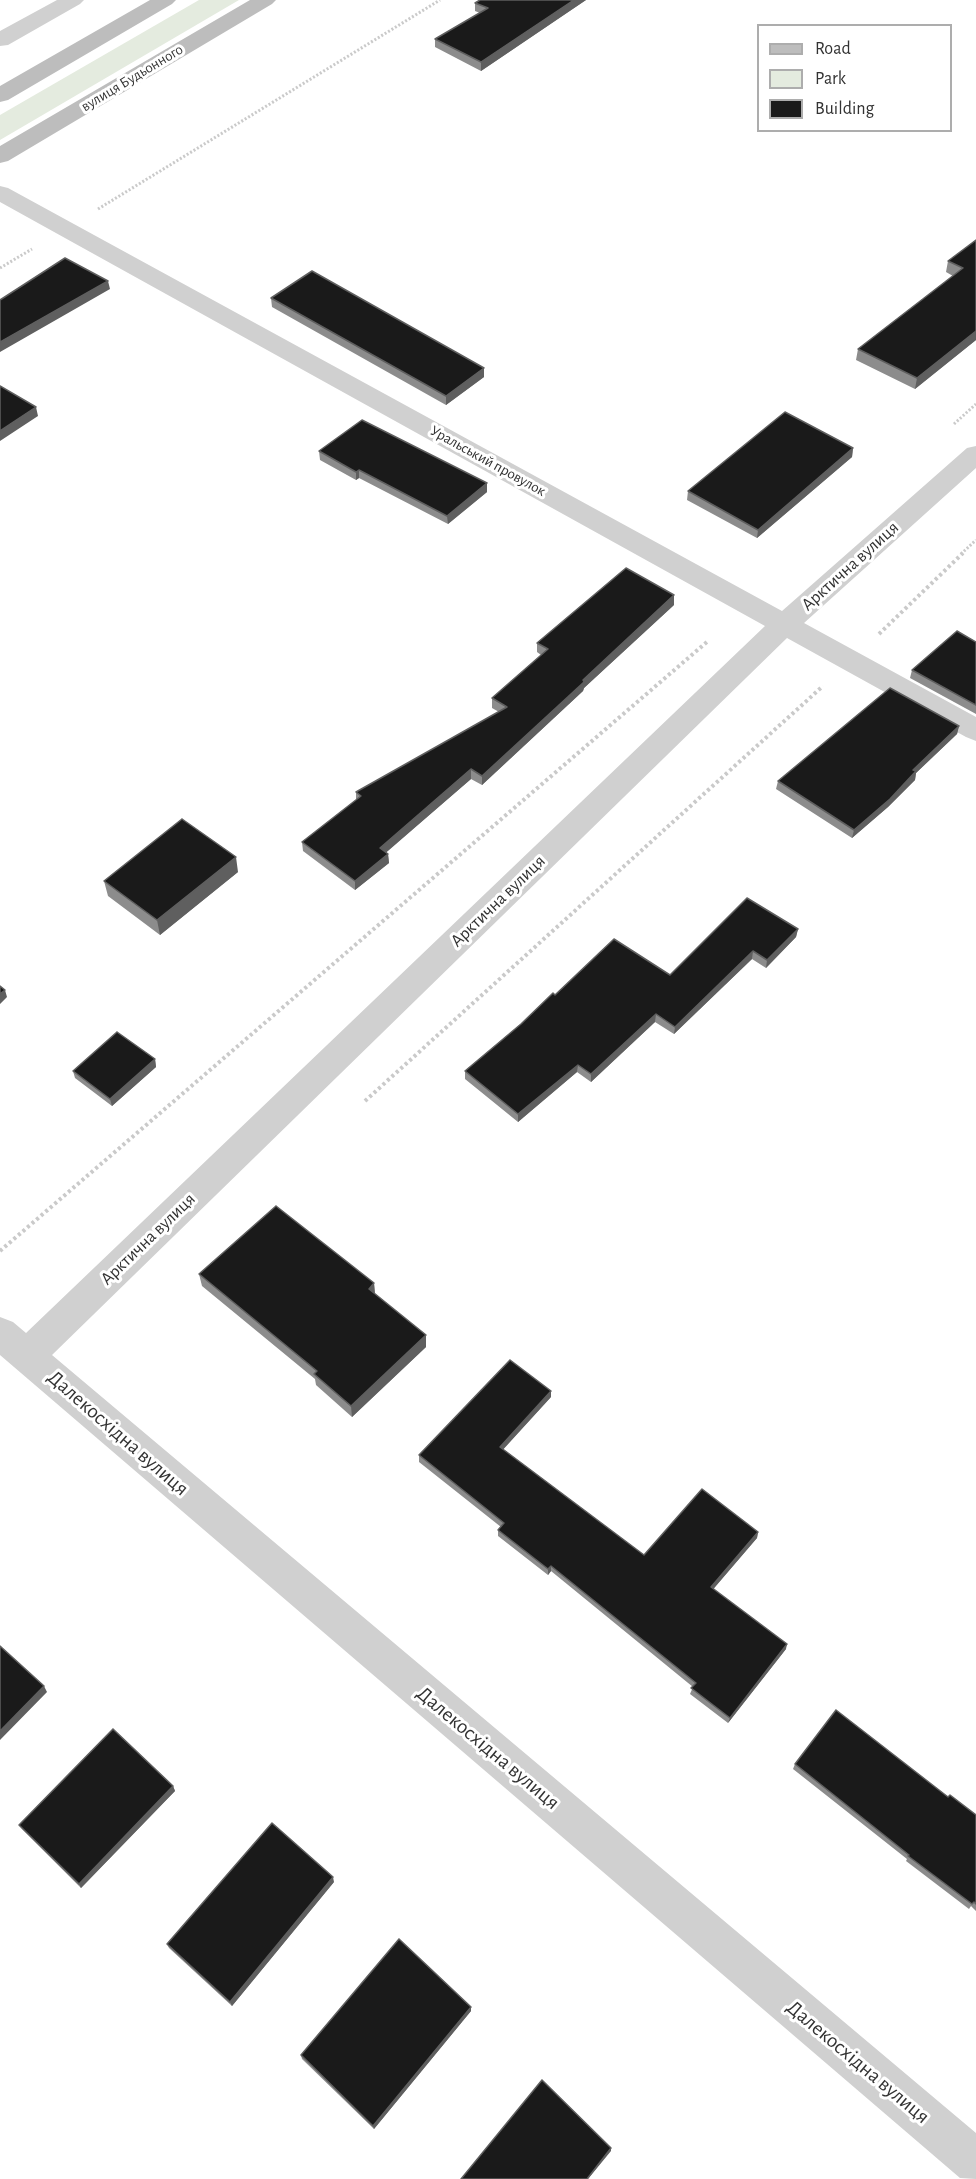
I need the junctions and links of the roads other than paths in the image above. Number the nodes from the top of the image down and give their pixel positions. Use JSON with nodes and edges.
{"nodes":[{"id":1,"x":73,"y":0,"type":"edge"},
{"id":2,"x":165,"y":0,"type":"edge"},
{"id":3,"x":265,"y":0,"type":"edge"},
{"id":4,"x":0,"y":40,"type":"edge"},
{"id":5,"x":0,"y":95,"type":"edge"},
{"id":6,"x":0,"y":156,"type":"edge"},
{"id":7,"x":0,"y":193,"type":"edge"},
{"id":8,"x":976,"y":454,"type":"edge"},
{"id":9,"x":785,"y":624,"type":"junction"},
{"id":10,"x":976,"y":730,"type":"edge"},
{"id":11,"x":14,"y":1344,"type":"edge"},
{"id":12,"x":976,"y":2162,"type":"edge"}],
"edges":[{"from":1,"to":4,"type":"street"},
{"from":2,"to":5,"type":"main road"},
{"from":3,"to":6,"type":"main road","name":"вулиця Будьонного"},
{"from":7,"to":9,"type":"street","name":"Уральський провулок"},
{"from":8,"to":9,"type":"street","name":"Арктична вулиця"},
{"from":9,"to":10,"type":"street","name":"Уральський провулок"},
{"from":9,"to":11,"type":"street","name":"Арктична вулиця"},
{"from":11,"to":12,"type":"street","name":"Далекосхідна вулиця"}]}
